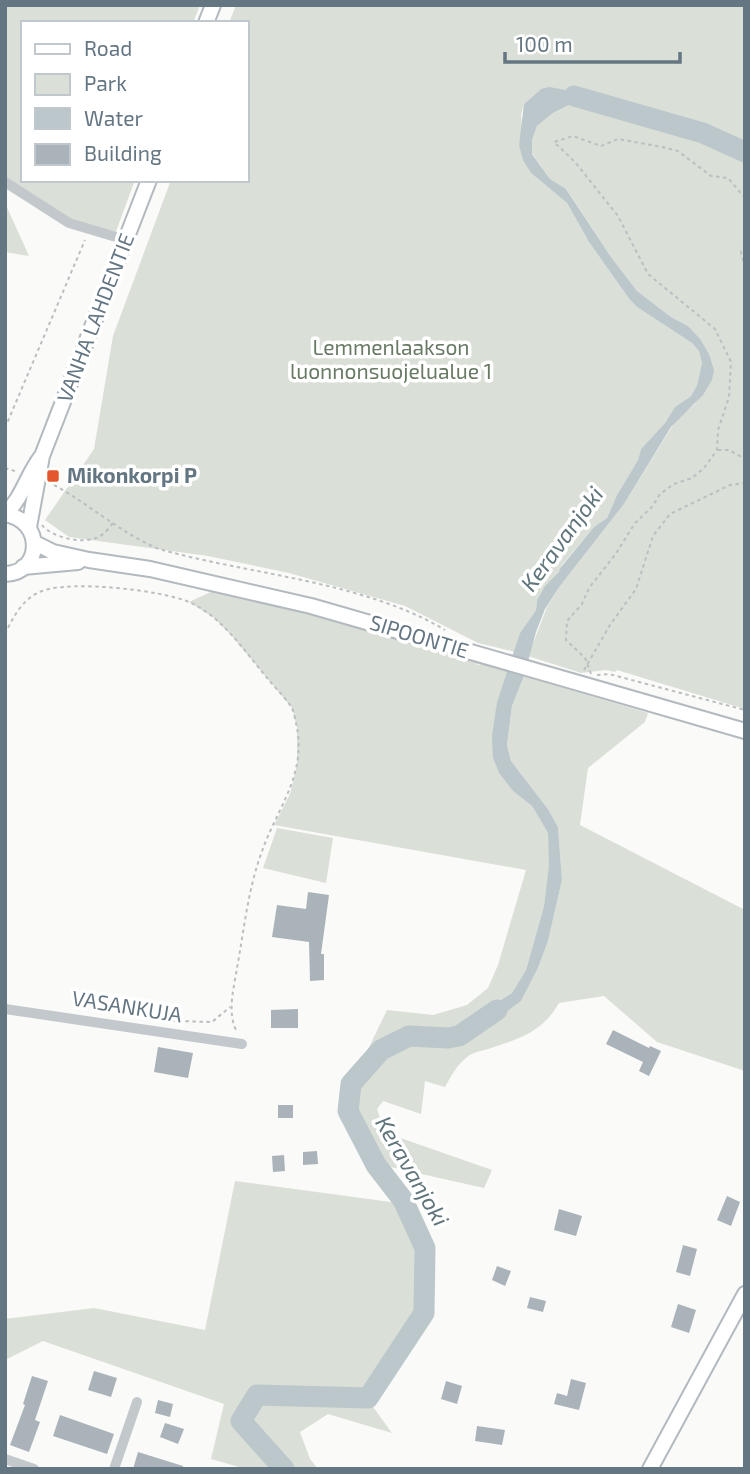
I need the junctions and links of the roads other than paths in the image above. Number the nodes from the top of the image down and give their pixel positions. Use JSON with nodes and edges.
{"nodes":[{"id":1,"x":5,"y":182,"type":"edge"},
{"id":2,"x":148,"y":182,"type":"edge"},
{"id":3,"x":126,"y":240,"type":"junction"},
{"id":4,"x":42,"y":456,"type":"junction"},
{"id":5,"x":5,"y":514,"type":"edge"},
{"id":6,"x":35,"y":526,"type":"junction"},
{"id":7,"x":35,"y":543,"type":"junction"},
{"id":8,"x":89,"y":560,"type":"junction"},
{"id":9,"x":23,"y":567,"type":"junction"},
{"id":10,"x":6,"y":575,"type":"edge"},
{"id":11,"x":745,"y":731,"type":"edge"},
{"id":12,"x":5,"y":1009,"type":"edge"},
{"id":13,"x":242,"y":1044,"type":"road end"},
{"id":14,"x":745,"y":1294,"type":"edge"},
{"id":15,"x":137,"y":1402,"type":"dead end"},
{"id":16,"x":5,"y":1459,"type":"edge"},
{"id":17,"x":34,"y":1469,"type":"edge"},
{"id":18,"x":114,"y":1469,"type":"edge"},
{"id":19,"x":650,"y":1469,"type":"edge"}],
"edges":[{"from":1,"to":3,"type":"street"},
{"from":2,"to":3,"type":"main road","name":"VANHA LAHDENTIE"},
{"from":3,"to":4,"type":"main road","name":"VANHA LAHDENTIE"},
{"from":4,"to":5,"type":"main road","name":"VANHA LAHDENTIE"},
{"from":4,"to":6,"type":"main road","name":"VANHA LAHDENTIE"},
{"from":5,"to":6,"type":"main road"},
{"from":6,"to":7,"type":"main road"},
{"from":7,"to":8,"type":"main road","name":"SIPOONTIE"},
{"from":7,"to":9,"type":"main road"},
{"from":8,"to":9,"type":"main road","name":"SIPOONTIE"},
{"from":8,"to":11,"type":"main road","name":"SIPOONTIE"},
{"from":9,"to":10,"type":"main road","name":"SIPOONTIE"},
{"from":12,"to":13,"type":"street","name":"VASANKUJA"},
{"from":14,"to":19,"type":"main road"},
{"from":15,"to":18,"type":"street"},
{"from":16,"to":17,"type":"street"}]}
